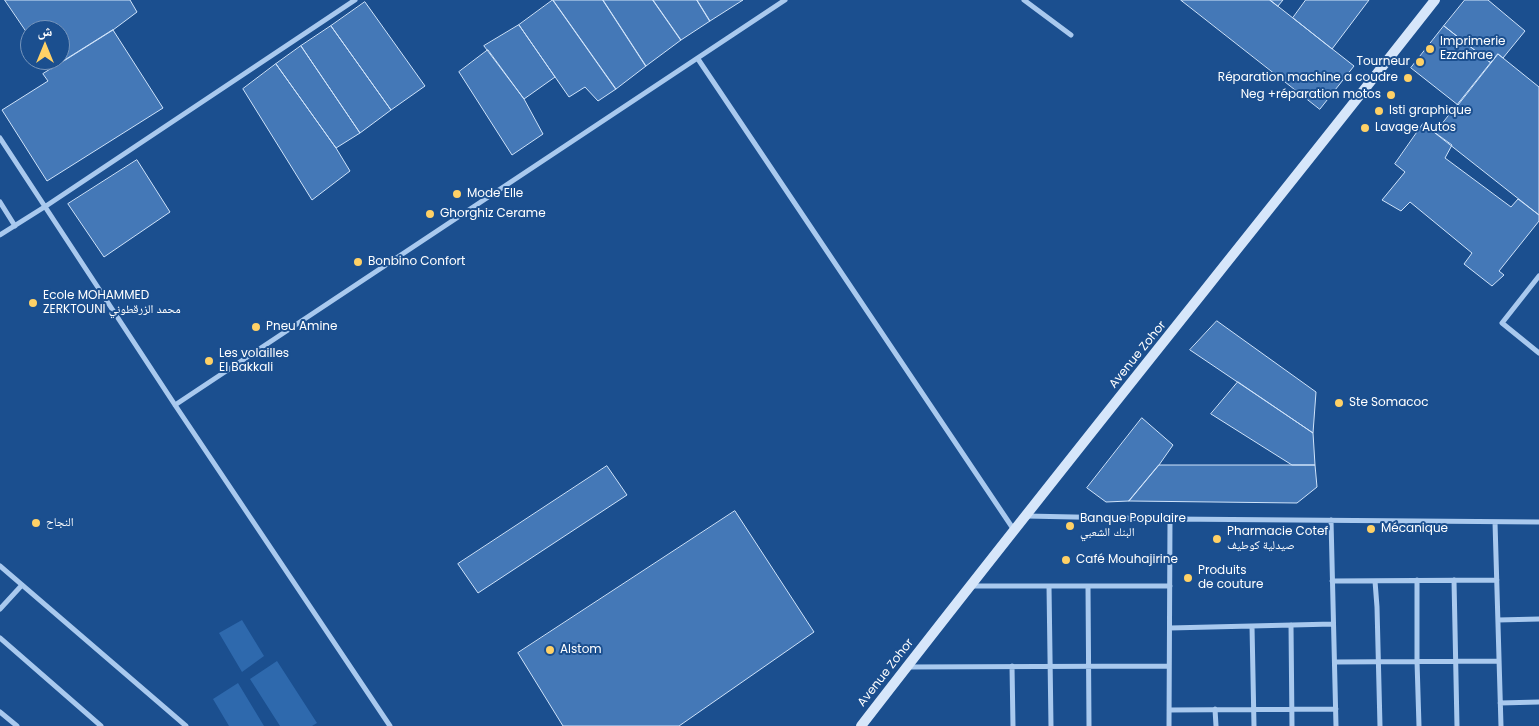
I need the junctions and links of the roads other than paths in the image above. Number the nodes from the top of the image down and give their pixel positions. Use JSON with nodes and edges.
{"nodes":[{"id":1,"x":355,"y":0,"type":"edge"},
{"id":2,"x":785,"y":0,"type":"edge"},
{"id":3,"x":1024,"y":0,"type":"edge"},
{"id":4,"x":1435,"y":0,"type":"edge"},
{"id":5,"x":1071,"y":35,"type":"dead end"},
{"id":6,"x":698,"y":59,"type":"junction"},
{"id":7,"x":0,"y":138,"type":"edge"},
{"id":8,"x":0,"y":202,"type":"edge"},
{"id":9,"x":46,"y":206,"type":"junction"},
{"id":10,"x":15,"y":226,"type":"junction"},
{"id":11,"x":0,"y":236,"type":"edge"},
{"id":12,"x":1539,"y":276,"type":"edge"},
{"id":13,"x":1539,"y":353,"type":"edge"},
{"id":14,"x":175,"y":405,"type":"junction"},
{"id":15,"x":1026,"y":516,"type":"junction"},
{"id":16,"x":1170,"y":519,"type":"junction"},
{"id":17,"x":1331,"y":520,"type":"junction"},
{"id":18,"x":1496,"y":522,"type":"junction"},
{"id":19,"x":1539,"y":522,"type":"edge"},
{"id":20,"x":1014,"y":530,"type":"junction"},
{"id":21,"x":0,"y":566,"type":"edge"},
{"id":22,"x":1417,"y":580,"type":"junction"},
{"id":23,"x":1454,"y":580,"type":"junction"},
{"id":24,"x":1497,"y":580,"type":"junction"},
{"id":25,"x":1332,"y":581,"type":"junction"},
{"id":26,"x":1375,"y":581,"type":"junction"},
{"id":27,"x":22,"y":584,"type":"junction"},
{"id":28,"x":969,"y":586,"type":"junction"},
{"id":29,"x":1050,"y":586,"type":"junction"},
{"id":30,"x":1088,"y":586,"type":"junction"},
{"id":31,"x":1170,"y":586,"type":"junction"},
{"id":32,"x":0,"y":609,"type":"edge"},
{"id":33,"x":1539,"y":619,"type":"edge"},
{"id":34,"x":1498,"y":620,"type":"junction"},
{"id":35,"x":1333,"y":624,"type":"junction"},
{"id":36,"x":1291,"y":625,"type":"junction"},
{"id":37,"x":1252,"y":626,"type":"junction"},
{"id":38,"x":1170,"y":628,"type":"junction"},
{"id":39,"x":0,"y":638,"type":"edge"},
{"id":40,"x":1456,"y":661,"type":"junction"},
{"id":41,"x":1498,"y":661,"type":"junction"},
{"id":42,"x":1335,"y":662,"type":"junction"},
{"id":43,"x":1379,"y":662,"type":"junction"},
{"id":44,"x":1417,"y":662,"type":"junction"},
{"id":45,"x":1012,"y":666,"type":"junction"},
{"id":46,"x":1051,"y":666,"type":"junction"},
{"id":47,"x":1089,"y":666,"type":"junction"},
{"id":48,"x":1169,"y":666,"type":"junction"},
{"id":49,"x":906,"y":667,"type":"junction"},
{"id":50,"x":1500,"y":702,"type":"junction"},
{"id":51,"x":1539,"y":702,"type":"edge"},
{"id":52,"x":1215,"y":709,"type":"junction"},
{"id":53,"x":1254,"y":709,"type":"junction"},
{"id":54,"x":1292,"y":709,"type":"junction"},
{"id":55,"x":1336,"y":709,"type":"junction"},
{"id":56,"x":1169,"y":710,"type":"junction"},
{"id":57,"x":0,"y":712,"type":"edge"},
{"id":58,"x":17,"y":726,"type":"edge"},
{"id":59,"x":101,"y":726,"type":"edge"},
{"id":60,"x":186,"y":726,"type":"edge"},
{"id":61,"x":390,"y":726,"type":"edge"},
{"id":62,"x":861,"y":726,"type":"edge"},
{"id":63,"x":1013,"y":726,"type":"edge"},
{"id":64,"x":1051,"y":726,"type":"edge"},
{"id":65,"x":1089,"y":726,"type":"edge"},
{"id":66,"x":1169,"y":726,"type":"edge"},
{"id":67,"x":1216,"y":726,"type":"edge"},
{"id":68,"x":1254,"y":726,"type":"edge"},
{"id":69,"x":1292,"y":726,"type":"edge"},
{"id":70,"x":1336,"y":726,"type":"edge"},
{"id":71,"x":1380,"y":726,"type":"edge"},
{"id":72,"x":1419,"y":726,"type":"edge"},
{"id":73,"x":1457,"y":726,"type":"edge"},
{"id":74,"x":1501,"y":726,"type":"edge"}],
"edges":[{"from":1,"to":9,"type":"street"},
{"from":2,"to":6,"type":"street"},
{"from":3,"to":5,"type":"street"},
{"from":4,"to":15,"type":"main road","name":"Avenue Zohor"},
{"from":6,"to":14,"type":"street"},
{"from":6,"to":20,"type":"street"},
{"from":7,"to":9,"type":"street"},
{"from":8,"to":10,"type":"street"},
{"from":9,"to":10,"type":"street"},
{"from":9,"to":14,"type":"street"},
{"from":10,"to":11,"type":"street"},
{"from":12,"to":13,"type":"street"},
{"from":14,"to":61,"type":"street"},
{"from":15,"to":16,"type":"street"},
{"from":15,"to":20,"type":"main road","name":"Avenue Zohor"},
{"from":16,"to":17,"type":"street"},
{"from":16,"to":31,"type":"street"},
{"from":17,"to":18,"type":"street"},
{"from":17,"to":25,"type":"street"},
{"from":18,"to":19,"type":"street"},
{"from":18,"to":24,"type":"street"},
{"from":20,"to":28,"type":"main road","name":"Avenue Zohor"},
{"from":21,"to":27,"type":"street"},
{"from":22,"to":23,"type":"street"},
{"from":22,"to":26,"type":"street"},
{"from":22,"to":44,"type":"street"},
{"from":23,"to":24,"type":"street"},
{"from":23,"to":40,"type":"street"},
{"from":24,"to":34,"type":"street"},
{"from":25,"to":26,"type":"street"},
{"from":25,"to":35,"type":"street"},
{"from":26,"to":43,"type":"street"},
{"from":27,"to":32,"type":"street"},
{"from":27,"to":60,"type":"street"},
{"from":28,"to":29,"type":"street"},
{"from":28,"to":49,"type":"main road","name":"Avenue Zohor"},
{"from":29,"to":30,"type":"street"},
{"from":29,"to":46,"type":"street"},
{"from":30,"to":31,"type":"street"},
{"from":30,"to":47,"type":"street"},
{"from":31,"to":38,"type":"street"},
{"from":33,"to":34,"type":"street"},
{"from":34,"to":41,"type":"street"},
{"from":35,"to":36,"type":"street"},
{"from":35,"to":42,"type":"street"},
{"from":36,"to":37,"type":"street"},
{"from":36,"to":54,"type":"street"},
{"from":37,"to":38,"type":"street"},
{"from":37,"to":53,"type":"street"},
{"from":38,"to":48,"type":"street"},
{"from":39,"to":59,"type":"street"},
{"from":40,"to":41,"type":"street"},
{"from":40,"to":44,"type":"street"},
{"from":40,"to":73,"type":"street"},
{"from":41,"to":50,"type":"street"},
{"from":42,"to":43,"type":"street"},
{"from":42,"to":55,"type":"street"},
{"from":43,"to":44,"type":"street"},
{"from":43,"to":71,"type":"street"},
{"from":44,"to":72,"type":"street"},
{"from":45,"to":46,"type":"street"},
{"from":45,"to":49,"type":"street"},
{"from":45,"to":63,"type":"street"},
{"from":46,"to":47,"type":"street"},
{"from":46,"to":64,"type":"street"},
{"from":47,"to":48,"type":"street"},
{"from":47,"to":65,"type":"street"},
{"from":48,"to":56,"type":"street"},
{"from":49,"to":62,"type":"main road","name":"Avenue Zohor"},
{"from":50,"to":51,"type":"street"},
{"from":50,"to":74,"type":"street"},
{"from":52,"to":53,"type":"street"},
{"from":52,"to":56,"type":"street"},
{"from":52,"to":67,"type":"street"},
{"from":53,"to":54,"type":"street"},
{"from":53,"to":68,"type":"street"},
{"from":54,"to":55,"type":"street"},
{"from":54,"to":69,"type":"street"},
{"from":55,"to":70,"type":"street"},
{"from":56,"to":66,"type":"street"},
{"from":57,"to":58,"type":"street"}]}
